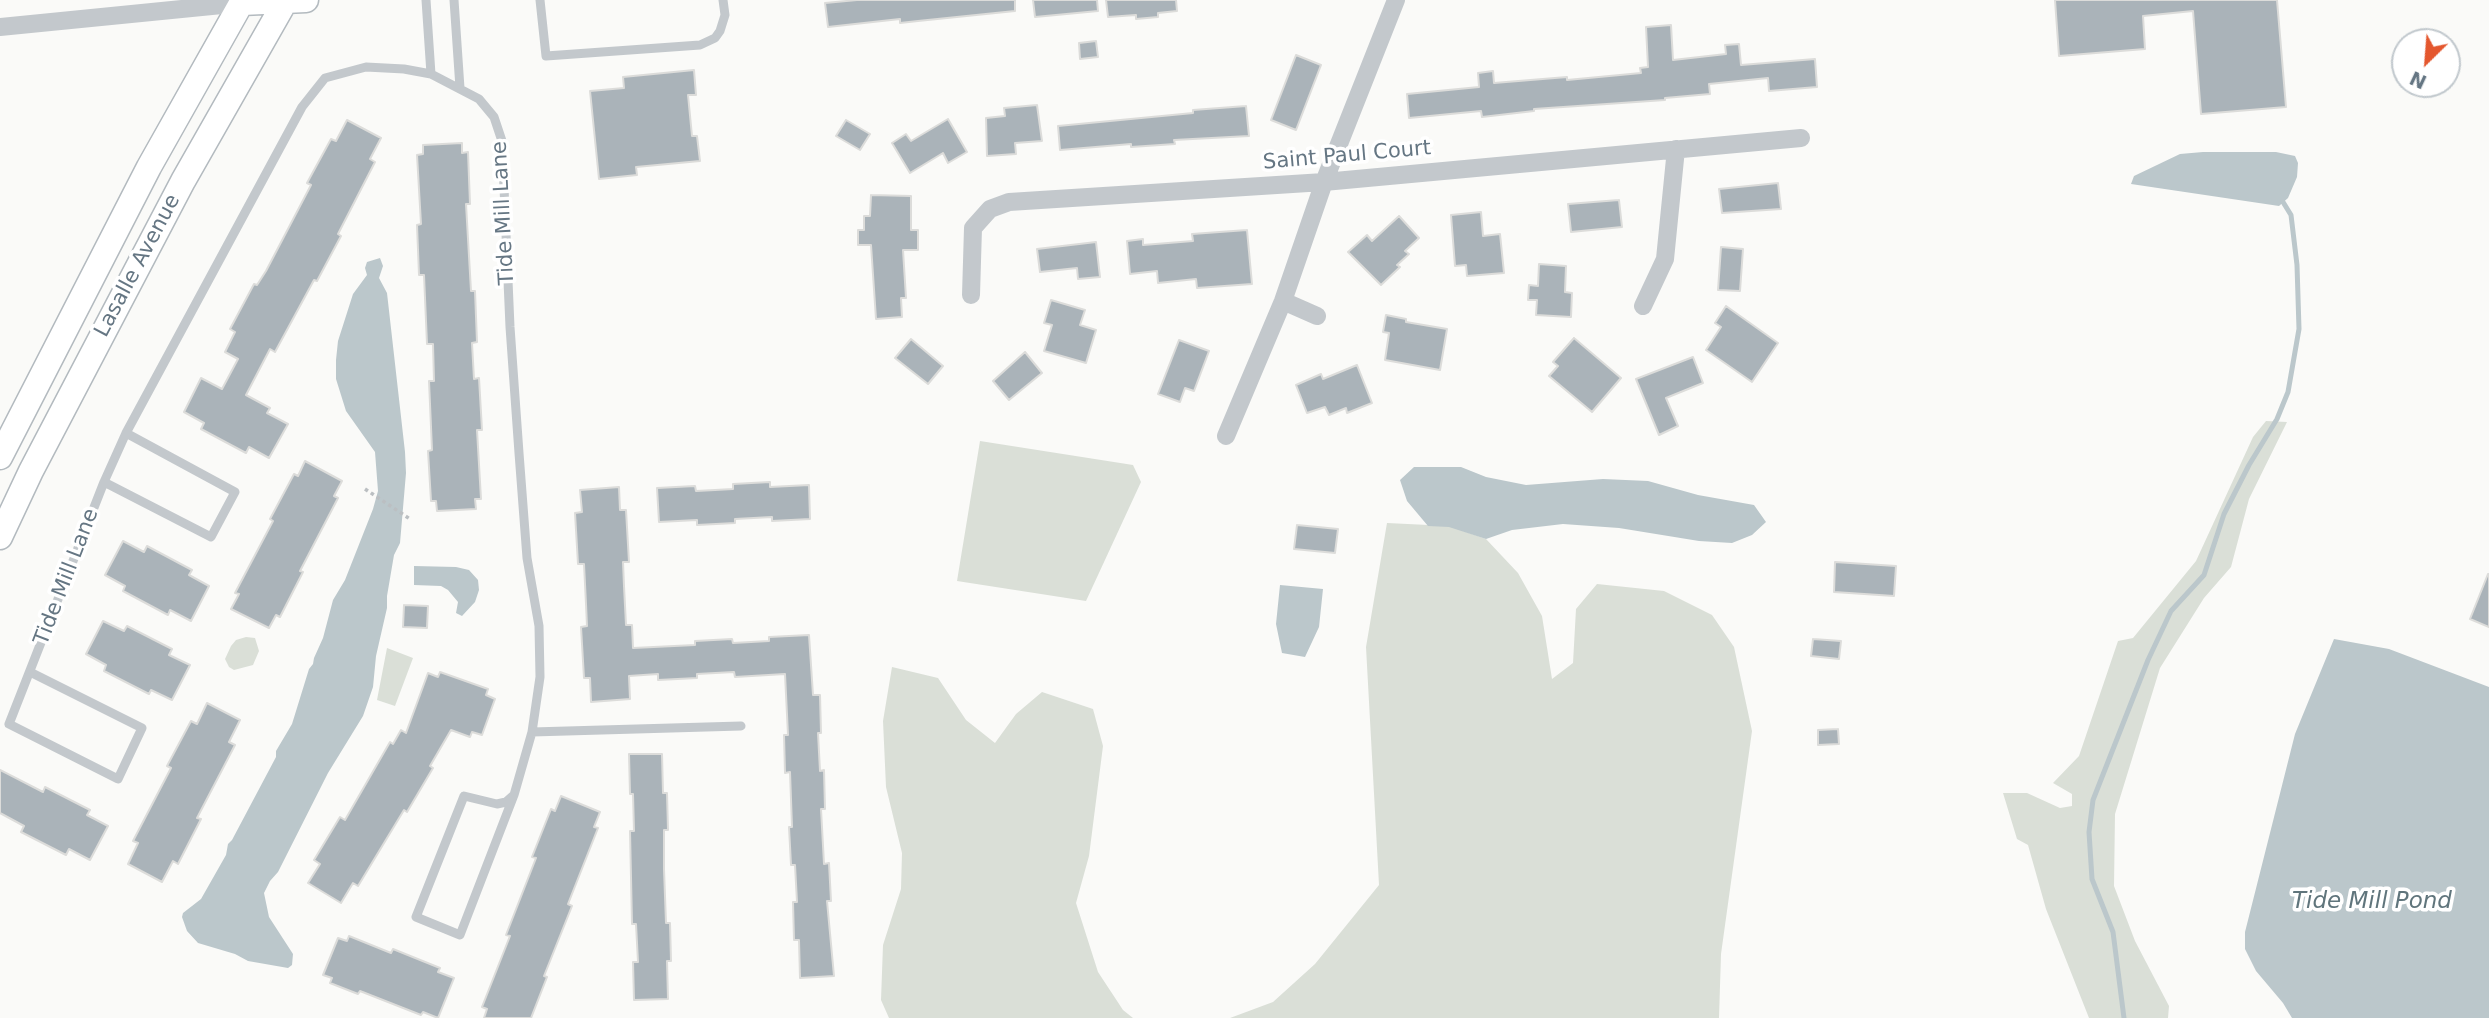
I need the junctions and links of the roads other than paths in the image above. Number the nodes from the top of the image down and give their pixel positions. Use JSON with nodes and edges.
{"nodes":[{"id":1,"x":426,"y":0,"type":"edge"},
{"id":2,"x":454,"y":0,"type":"edge"},
{"id":3,"x":540,"y":0,"type":"edge"},
{"id":4,"x":723,"y":0,"type":"edge"},
{"id":5,"x":1396,"y":0,"type":"edge"},
{"id":6,"x":292,"y":1,"type":"edge"},
{"id":7,"x":242,"y":2,"type":"edge"},
{"id":8,"x":0,"y":27,"type":"edge"},
{"id":9,"x":431,"y":74,"type":"junction"},
{"id":10,"x":460,"y":88,"type":"junction"},
{"id":11,"x":1801,"y":138,"type":"dead end"},
{"id":12,"x":1676,"y":149,"type":"junction"},
{"id":13,"x":1324,"y":181,"type":"junction"},
{"id":14,"x":971,"y":295,"type":"dead end"},
{"id":15,"x":1283,"y":301,"type":"junction"},
{"id":16,"x":1643,"y":306,"type":"dead end"},
{"id":17,"x":1318,"y":316,"type":"dead end"},
{"id":18,"x":126,"y":433,"type":"junction"},
{"id":19,"x":1226,"y":436,"type":"dead end"},
{"id":20,"x":0,"y":457,"type":"edge"},
{"id":21,"x":104,"y":482,"type":"junction"},
{"id":22,"x":0,"y":537,"type":"edge"},
{"id":23,"x":30,"y":672,"type":"junction"},
{"id":24,"x":741,"y":726,"type":"dead end"},
{"id":25,"x":532,"y":732,"type":"junction"},
{"id":26,"x":514,"y":795,"type":"junction"}],
"edges":[{"from":1,"to":9,"type":"lane"},
{"from":2,"to":10,"type":"lane"},
{"from":3,"to":4,"type":"lane"},
{"from":5,"to":13,"type":"street"},
{"from":6,"to":7,"type":"main road"},
{"from":6,"to":22,"type":"main road","name":"Lasalle Avenue"},
{"from":7,"to":8,"type":"street"},
{"from":7,"to":20,"type":"main road","name":"Lasalle Avenue"},
{"from":9,"to":10,"type":"lane","name":"Tide Mill Lane"},
{"from":9,"to":18,"type":"lane","name":"Tide Mill Lane"},
{"from":10,"to":25,"type":"lane","name":"Tide Mill Lane"},
{"from":11,"to":12,"type":"street","name":"Saint Paul Court"},
{"from":12,"to":13,"type":"street","name":"Saint Paul Court"},
{"from":12,"to":16,"type":"street"},
{"from":13,"to":14,"type":"street","name":"Saint Paul Court"},
{"from":13,"to":15,"type":"street"},
{"from":15,"to":17,"type":"street"},
{"from":15,"to":19,"type":"street"},
{"from":18,"to":21,"type":"lane","name":"Tide Mill Lane"},
{"from":18,"to":21,"type":"lane","name":"Tide Mill Lane"},
{"from":21,"to":23,"type":"lane","name":"Tide Mill Lane"},
{"from":23,"to":23,"type":"lane","name":"Tide Mill Lane"},
{"from":24,"to":25,"type":"lane"},
{"from":25,"to":26,"type":"lane","name":"Tide Mill Lane"},
{"from":26,"to":26,"type":"lane","name":"Tide Mill Lane"}]}
